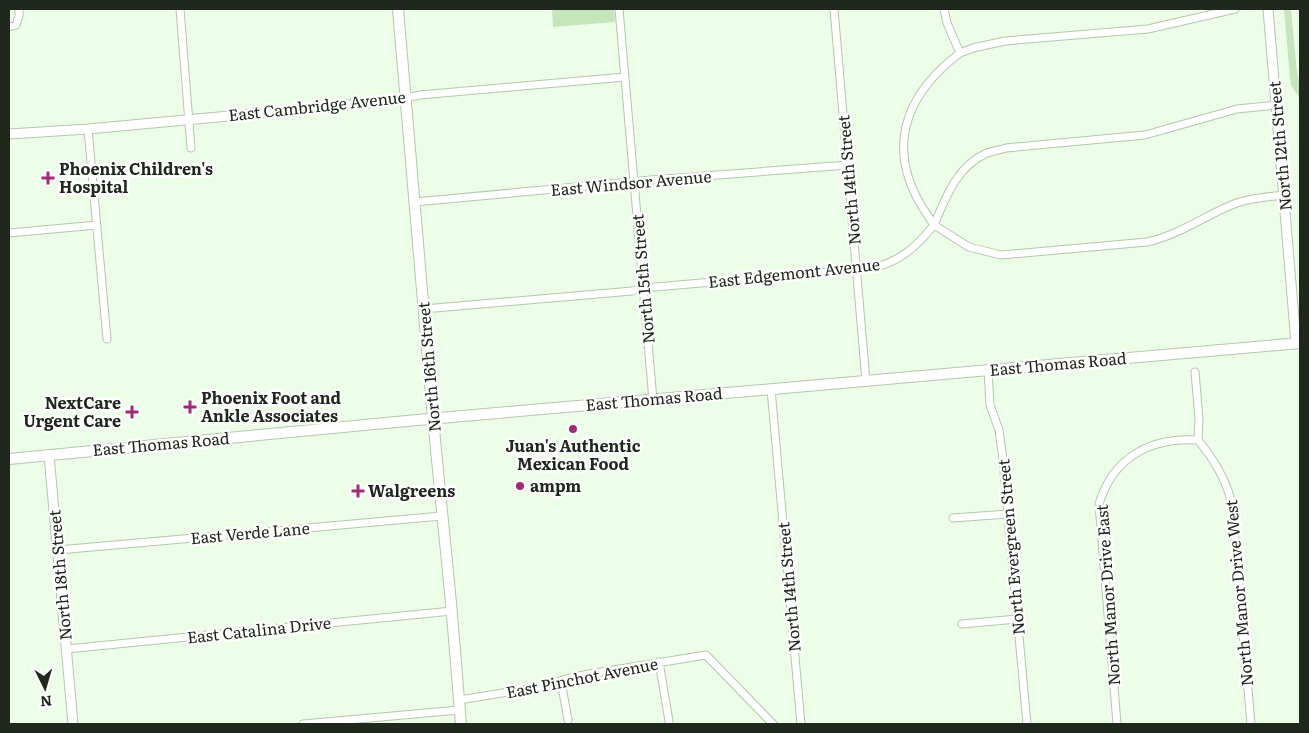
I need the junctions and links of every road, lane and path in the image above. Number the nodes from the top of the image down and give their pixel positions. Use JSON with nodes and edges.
{"nodes":[{"id":1,"x":19,"y":9,"type":"edge"},
{"id":2,"x":180,"y":9,"type":"edge"},
{"id":3,"x":398,"y":9,"type":"edge"},
{"id":4,"x":619,"y":9,"type":"edge"},
{"id":5,"x":834,"y":9,"type":"edge"},
{"id":6,"x":944,"y":9,"type":"edge"},
{"id":7,"x":1235,"y":9,"type":"edge"},
{"id":8,"x":1268,"y":9,"type":"edge"},
{"id":9,"x":12,"y":26,"type":"edge"},
{"id":10,"x":960,"y":53,"type":"junction"},
{"id":11,"x":625,"y":77,"type":"junction"},
{"id":12,"x":406,"y":98,"type":"junction"},
{"id":13,"x":1276,"y":105,"type":"junction"},
{"id":14,"x":189,"y":119,"type":"junction"},
{"id":15,"x":88,"y":129,"type":"junction"},
{"id":16,"x":9,"y":134,"type":"edge"},
{"id":17,"x":191,"y":148,"type":"dead end"},
{"id":18,"x":848,"y":165,"type":"junction"},
{"id":19,"x":634,"y":182,"type":"junction"},
{"id":20,"x":1284,"y":195,"type":"junction"},
{"id":21,"x":415,"y":202,"type":"junction"},
{"id":22,"x":97,"y":225,"type":"junction"},
{"id":23,"x":934,"y":225,"type":"junction"},
{"id":24,"x":9,"y":233,"type":"edge"},
{"id":25,"x":857,"y":270,"type":"junction"},
{"id":26,"x":644,"y":288,"type":"junction"},
{"id":27,"x":424,"y":309,"type":"junction"},
{"id":28,"x":107,"y":339,"type":"dead end"},
{"id":29,"x":1298,"y":343,"type":"edge"},
{"id":30,"x":988,"y":370,"type":"junction"},
{"id":31,"x":1196,"y":372,"type":"dead end"},
{"id":32,"x":866,"y":381,"type":"junction"},
{"id":33,"x":771,"y":389,"type":"junction"},
{"id":34,"x":653,"y":400,"type":"junction"},
{"id":35,"x":433,"y":419,"type":"junction"},
{"id":36,"x":1198,"y":440,"type":"junction"},
{"id":37,"x":49,"y":455,"type":"junction"},
{"id":38,"x":9,"y":459,"type":"edge"},
{"id":39,"x":1008,"y":514,"type":"junction"},
{"id":40,"x":442,"y":516,"type":"junction"},
{"id":41,"x":953,"y":518,"type":"dead end"},
{"id":42,"x":58,"y":550,"type":"junction"},
{"id":43,"x":452,"y":611,"type":"junction"},
{"id":44,"x":1018,"y":620,"type":"junction"},
{"id":45,"x":962,"y":624,"type":"dead end"},
{"id":46,"x":67,"y":649,"type":"junction"},
{"id":47,"x":659,"y":662,"type":"junction"},
{"id":48,"x":561,"y":681,"type":"junction"},
{"id":49,"x":459,"y":705,"type":"junction"},
{"id":50,"x":568,"y":720,"type":"dead end"},
{"id":51,"x":669,"y":721,"type":"dead end"},
{"id":52,"x":73,"y":724,"type":"edge"},
{"id":53,"x":303,"y":724,"type":"edge"},
{"id":54,"x":461,"y":724,"type":"edge"},
{"id":55,"x":773,"y":724,"type":"edge"},
{"id":56,"x":802,"y":724,"type":"edge"},
{"id":57,"x":1026,"y":724,"type":"edge"},
{"id":58,"x":1117,"y":724,"type":"edge"},
{"id":59,"x":1251,"y":724,"type":"edge"}],
"edges":[{"from":1,"to":9,"type":"street"},
{"from":2,"to":14,"type":"street"},
{"from":3,"to":12,"type":"main road","name":"North 16th Street"},
{"from":4,"to":11,"type":"street","name":"North 15th Street"},
{"from":5,"to":18,"type":"street","name":"North 14th Street"},
{"from":6,"to":10,"type":"street"},
{"from":7,"to":10,"type":"street"},
{"from":8,"to":13,"type":"street","name":"North 12th Street"},
{"from":10,"to":23,"type":"street"},
{"from":11,"to":12,"type":"street","name":"East Cambridge Avenue"},
{"from":11,"to":19,"type":"street","name":"North 15th Street"},
{"from":12,"to":14,"type":"street","name":"East Cambridge Avenue"},
{"from":12,"to":21,"type":"main road","name":"North 16th Street"},
{"from":13,"to":20,"type":"street","name":"North 12th Street"},
{"from":13,"to":23,"type":"street"},
{"from":14,"to":15,"type":"street","name":"East Cambridge Avenue"},
{"from":14,"to":17,"type":"street"},
{"from":15,"to":16,"type":"street","name":"East Cambridge Avenue"},
{"from":15,"to":22,"type":"street"},
{"from":18,"to":19,"type":"street","name":"East Windsor Avenue"},
{"from":18,"to":25,"type":"street","name":"North 14th Street"},
{"from":19,"to":21,"type":"street","name":"East Windsor Avenue"},
{"from":19,"to":26,"type":"street","name":"North 15th Street"},
{"from":20,"to":23,"type":"street"},
{"from":20,"to":29,"type":"street","name":"North 12th Street"},
{"from":21,"to":27,"type":"main road","name":"North 16th Street"},
{"from":22,"to":24,"type":"street"},
{"from":22,"to":28,"type":"street"},
{"from":23,"to":25,"type":"street","name":"East Edgemont Avenue"},
{"from":25,"to":26,"type":"street","name":"East Edgemont Avenue"},
{"from":25,"to":32,"type":"street","name":"North 14th Street"},
{"from":26,"to":27,"type":"street","name":"East Edgemont Avenue"},
{"from":26,"to":34,"type":"street","name":"North 15th Street"},
{"from":27,"to":35,"type":"main road","name":"North 16th Street"},
{"from":29,"to":30,"type":"main road","name":"East Thomas Road"},
{"from":30,"to":32,"type":"main road","name":"East Thomas Road"},
{"from":30,"to":39,"type":"street","name":"North Evergreen Street"},
{"from":31,"to":36,"type":"street"},
{"from":32,"to":33,"type":"main road","name":"East Thomas Road"},
{"from":33,"to":34,"type":"main road","name":"East Thomas Road"},
{"from":33,"to":56,"type":"street","name":"North 14th Street"},
{"from":34,"to":35,"type":"main road","name":"East Thomas Road"},
{"from":35,"to":37,"type":"main road","name":"East Thomas Road"},
{"from":35,"to":40,"type":"main road","name":"North 16th Street"},
{"from":36,"to":58,"type":"street","name":"North Manor Drive East"},
{"from":36,"to":59,"type":"street","name":"North Manor Drive West"},
{"from":37,"to":38,"type":"main road","name":"East Thomas Road"},
{"from":37,"to":42,"type":"street","name":"North 18th Street"},
{"from":39,"to":41,"type":"street"},
{"from":39,"to":44,"type":"street","name":"North Evergreen Street"},
{"from":40,"to":42,"type":"street","name":"East Verde Lane"},
{"from":40,"to":43,"type":"main road","name":"North 16th Street"},
{"from":42,"to":46,"type":"street","name":"North 18th Street"},
{"from":43,"to":46,"type":"street","name":"East Catalina Drive"},
{"from":43,"to":49,"type":"main road","name":"North 16th Street"},
{"from":44,"to":45,"type":"street"},
{"from":44,"to":57,"type":"street","name":"North Evergreen Street"},
{"from":46,"to":52,"type":"street","name":"North 18th Street"},
{"from":47,"to":48,"type":"street","name":"East Pinchot Avenue"},
{"from":47,"to":51,"type":"street"},
{"from":47,"to":55,"type":"street","name":"East Pinchot Avenue"},
{"from":48,"to":49,"type":"street","name":"East Pinchot Avenue"},
{"from":48,"to":50,"type":"street"},
{"from":49,"to":53,"type":"street","name":"East Pinchot Avenue"},
{"from":49,"to":54,"type":"main road","name":"North 16th Street"}]}
